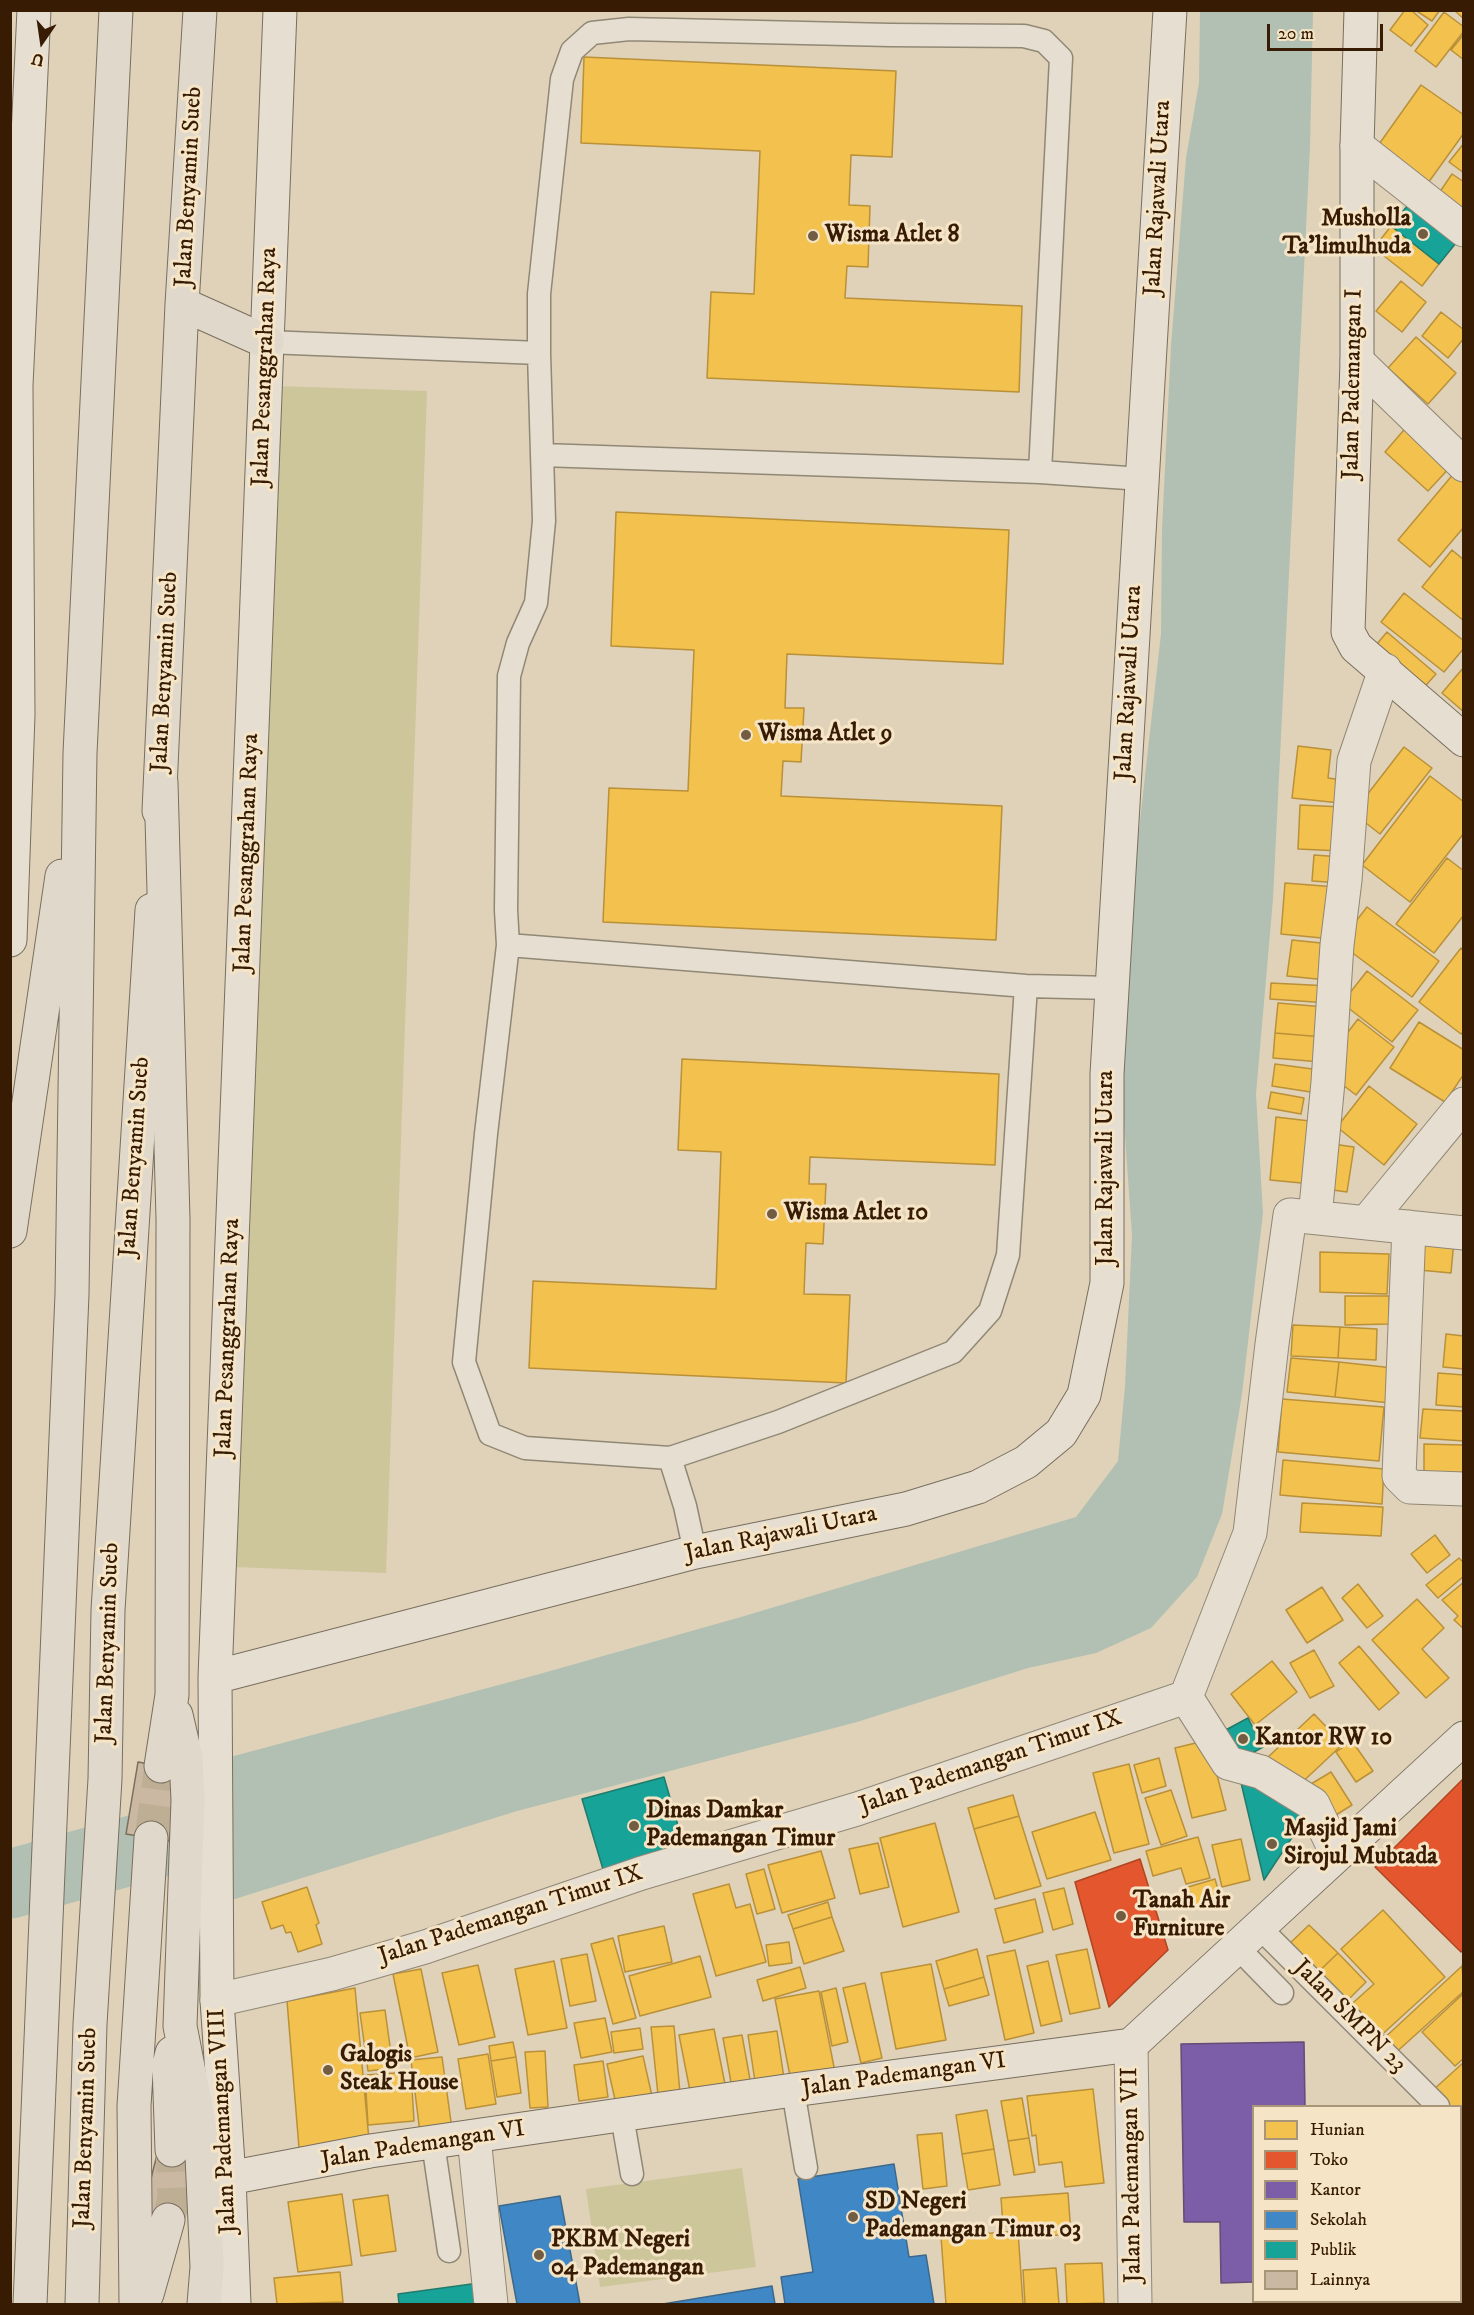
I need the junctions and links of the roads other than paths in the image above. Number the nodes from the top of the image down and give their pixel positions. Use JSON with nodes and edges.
{"nodes":[{"id":1,"x":34,"y":10,"type":"edge"},
{"id":2,"x":116,"y":10,"type":"edge"},
{"id":3,"x":200,"y":10,"type":"edge"},
{"id":4,"x":280,"y":10,"type":"edge"},
{"id":5,"x":1170,"y":10,"type":"edge"},
{"id":6,"x":1361,"y":10,"type":"edge"},
{"id":7,"x":1357,"y":146,"type":"junction"},
{"id":8,"x":1463,"y":229,"type":"edge"},
{"id":9,"x":182,"y":304,"type":"junction"},
{"id":10,"x":267,"y":342,"type":"junction"},
{"id":11,"x":539,"y":352,"type":"junction"},
{"id":12,"x":1357,"y":361,"type":"junction"},
{"id":13,"x":542,"y":455,"type":"junction"},
{"id":14,"x":1464,"y":465,"type":"edge"},
{"id":15,"x":1040,"y":472,"type":"junction"},
{"id":16,"x":1142,"y":479,"type":"junction"},
{"id":17,"x":1385,"y":670,"type":"junction"},
{"id":18,"x":1464,"y":740,"type":"edge"},
{"id":19,"x":80,"y":753,"type":"junction"},
{"id":20,"x":161,"y":782,"type":"junction"},
{"id":21,"x":10,"y":940,"type":"edge"},
{"id":22,"x":508,"y":945,"type":"junction"},
{"id":23,"x":1026,"y":986,"type":"junction"},
{"id":24,"x":1112,"y":988,"type":"junction"},
{"id":25,"x":1464,"y":1104,"type":"edge"},
{"id":26,"x":1302,"y":1216,"type":"junction"},
{"id":27,"x":1366,"y":1223,"type":"junction"},
{"id":28,"x":1409,"y":1227,"type":"junction"},
{"id":29,"x":10,"y":1231,"type":"edge"},
{"id":30,"x":1464,"y":1233,"type":"edge"},
{"id":31,"x":670,"y":1458,"type":"junction"},
{"id":32,"x":1464,"y":1489,"type":"edge"},
{"id":33,"x":695,"y":1552,"type":"junction"},
{"id":34,"x":215,"y":1686,"type":"junction"},
{"id":35,"x":1186,"y":1697,"type":"junction"},
{"id":36,"x":1462,"y":1744,"type":"edge"},
{"id":37,"x":151,"y":1838,"type":"tunnel mouth"},
{"id":38,"x":1337,"y":1854,"type":"junction"},
{"id":39,"x":1249,"y":1938,"type":"junction"},
{"id":40,"x":1282,"y":1993,"type":"dead end"},
{"id":41,"x":217,"y":2000,"type":"junction"},
{"id":42,"x":180,"y":2025,"type":"junction"},
{"id":43,"x":1131,"y":2045,"type":"junction"},
{"id":44,"x":793,"y":2090,"type":"junction"},
{"id":45,"x":1437,"y":2105,"type":"edge"},
{"id":46,"x":622,"y":2116,"type":"junction"},
{"id":47,"x":474,"y":2137,"type":"junction"},
{"id":48,"x":433,"y":2144,"type":"junction"},
{"id":49,"x":172,"y":2150,"type":"tunnel mouth"},
{"id":50,"x":806,"y":2168,"type":"dead end"},
{"id":51,"x":632,"y":2174,"type":"dead end"},
{"id":52,"x":229,"y":2178,"type":"junction"},
{"id":53,"x":168,"y":2220,"type":"tunnel mouth"},
{"id":54,"x":449,"y":2251,"type":"dead end"},
{"id":55,"x":30,"y":2304,"type":"edge"},
{"id":56,"x":82,"y":2304,"type":"edge"},
{"id":57,"x":136,"y":2304,"type":"edge"},
{"id":58,"x":144,"y":2304,"type":"edge"},
{"id":59,"x":204,"y":2304,"type":"edge"},
{"id":60,"x":234,"y":2304,"type":"edge"},
{"id":61,"x":491,"y":2304,"type":"edge"},
{"id":62,"x":1136,"y":2304,"type":"edge"}],
"edges":[{"from":1,"to":21,"type":"street"},
{"from":2,"to":19,"type":"main road","name":"Jalan Benyamin Sueb"},
{"from":3,"to":9,"type":"main road","name":"Jalan Benyamin Sueb"},
{"from":4,"to":10,"type":"street","name":"Jalan Pesanggrahan Raya"},
{"from":5,"to":16,"type":"street","name":"Jalan Rajawali Utara"},
{"from":6,"to":7,"type":"street","name":"Jalan Pademangan I"},
{"from":7,"to":8,"type":"street"},
{"from":7,"to":12,"type":"street","name":"Jalan Pademangan I"},
{"from":9,"to":10,"type":"main road"},
{"from":9,"to":20,"type":"main road","name":"Jalan Benyamin Sueb"},
{"from":10,"to":11,"type":"lane"},
{"from":10,"to":34,"type":"street","name":"Jalan Pesanggrahan Raya"},
{"from":11,"to":13,"type":"lane"},
{"from":11,"to":15,"type":"lane"},
{"from":12,"to":14,"type":"street"},
{"from":12,"to":17,"type":"street","name":"Jalan Pademangan I"},
{"from":13,"to":15,"type":"lane"},
{"from":13,"to":22,"type":"lane"},
{"from":15,"to":16,"type":"lane"},
{"from":16,"to":24,"type":"street","name":"Jalan Rajawali Utara"},
{"from":17,"to":18,"type":"street"},
{"from":17,"to":26,"type":"street"},
{"from":19,"to":29,"type":"main road"},
{"from":19,"to":55,"type":"main road","name":"Jalan Benyamin Sueb"},
{"from":20,"to":42,"type":"main road"},
{"from":20,"to":56,"type":"main road","name":"Jalan Benyamin Sueb"},
{"from":22,"to":23,"type":"lane"},
{"from":22,"to":31,"type":"lane"},
{"from":23,"to":24,"type":"lane"},
{"from":23,"to":31,"type":"lane"},
{"from":24,"to":33,"type":"street","name":"Jalan Rajawali Utara"},
{"from":25,"to":27,"type":"street"},
{"from":26,"to":27,"type":"street"},
{"from":26,"to":35,"type":"street"},
{"from":27,"to":28,"type":"street"},
{"from":28,"to":30,"type":"street"},
{"from":28,"to":32,"type":"street"},
{"from":31,"to":33,"type":"lane"},
{"from":33,"to":34,"type":"street","name":"Jalan Rajawali Utara"},
{"from":34,"to":41,"type":"street","name":"Jalan Pademangan VIII"},
{"from":35,"to":38,"type":"street"},
{"from":35,"to":41,"type":"street","name":"Jalan Pademangan Timur IX"},
{"from":36,"to":38,"type":"street"},
{"from":37,"to":57,"type":"main road"},
{"from":38,"to":39,"type":"street"},
{"from":39,"to":40,"type":"lane"},
{"from":39,"to":43,"type":"street"},
{"from":39,"to":45,"type":"lane","name":"Jalan SMPN 23"},
{"from":41,"to":52,"type":"street","name":"Jalan Pademangan VIII"},
{"from":42,"to":49,"type":"main road"},
{"from":42,"to":59,"type":"main road"},
{"from":43,"to":44,"type":"street","name":"Jalan Pademangan VI"},
{"from":43,"to":62,"type":"street","name":"Jalan Pademangan VII"},
{"from":44,"to":46,"type":"street","name":"Jalan Pademangan VI"},
{"from":44,"to":50,"type":"lane"},
{"from":46,"to":47,"type":"street","name":"Jalan Pademangan VI"},
{"from":46,"to":51,"type":"lane"},
{"from":47,"to":48,"type":"street","name":"Jalan Pademangan VI"},
{"from":47,"to":61,"type":"street"},
{"from":48,"to":52,"type":"street","name":"Jalan Pademangan VI"},
{"from":48,"to":54,"type":"lane"},
{"from":52,"to":60,"type":"street","name":"Jalan Pademangan VIII"},
{"from":53,"to":58,"type":"main road"}]}
